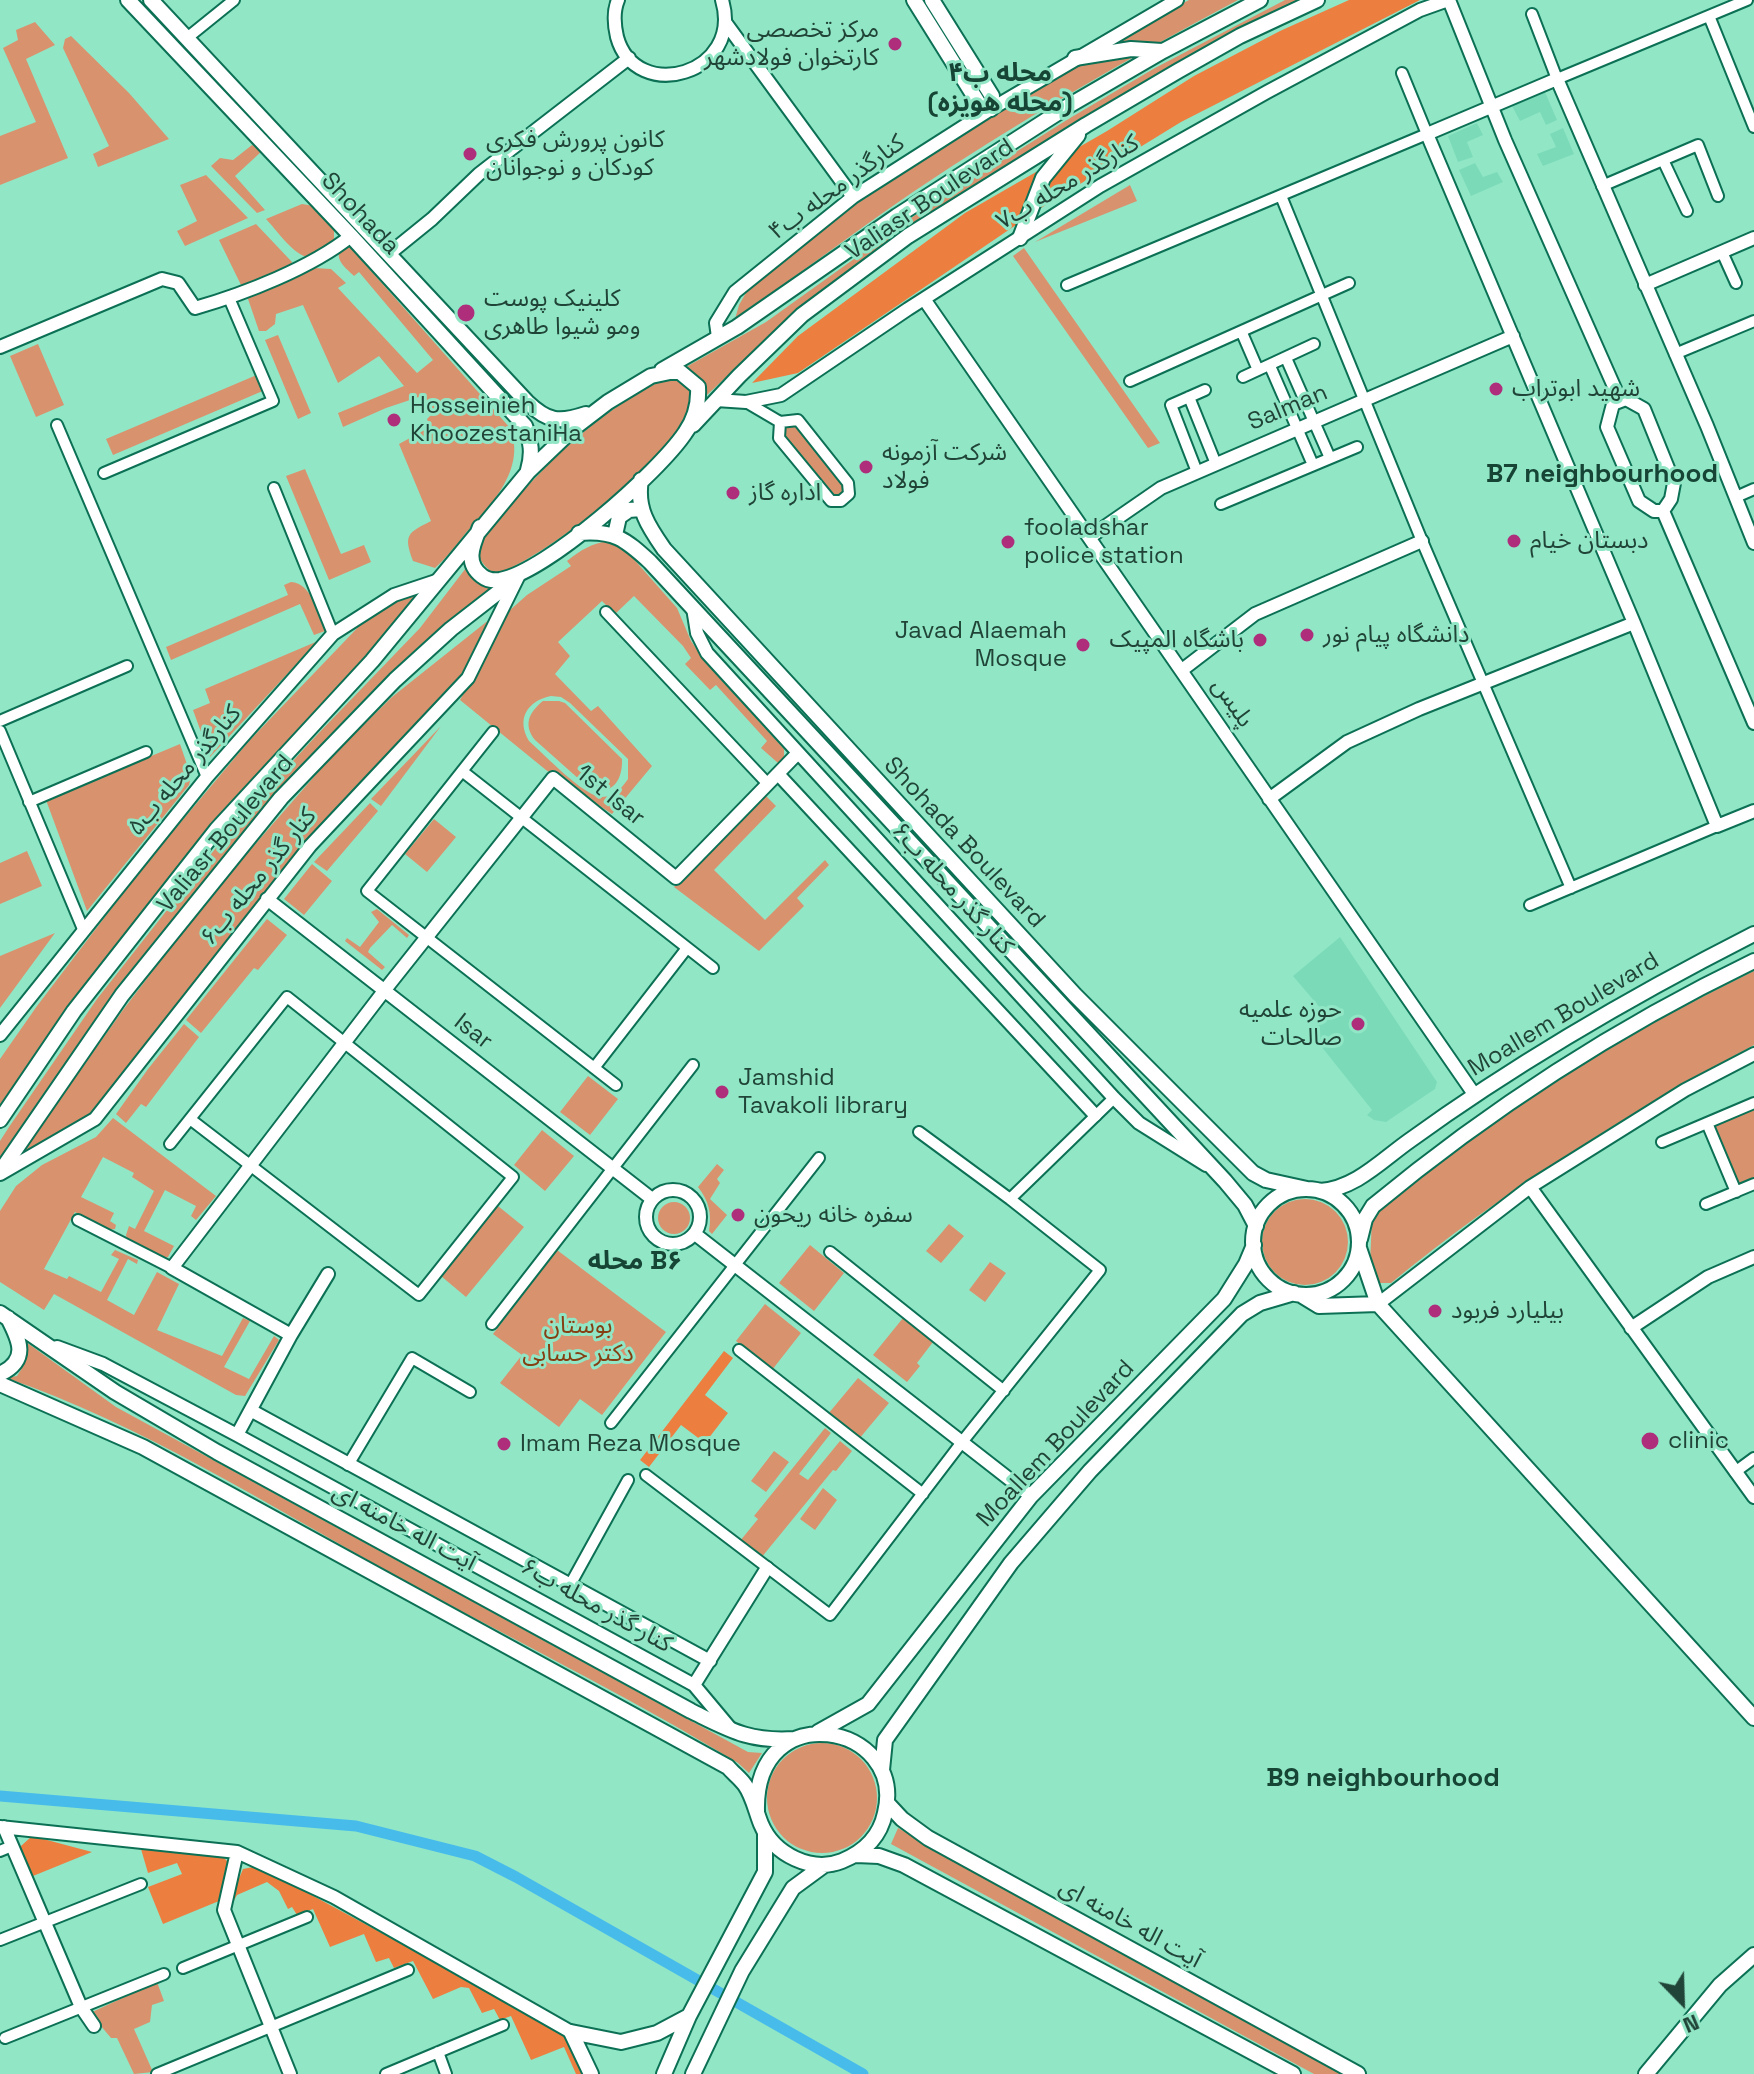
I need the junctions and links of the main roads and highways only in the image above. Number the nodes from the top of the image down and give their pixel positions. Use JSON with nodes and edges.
{"nodes":[{"id":1,"x":128,"y":0,"type":"edge"},
{"id":2,"x":151,"y":0,"type":"edge"},
{"id":3,"x":914,"y":0,"type":"edge"},
{"id":4,"x":932,"y":0,"type":"edge"},
{"id":5,"x":1260,"y":0,"type":"edge"},
{"id":6,"x":1317,"y":0,"type":"edge"},
{"id":7,"x":1163,"y":51,"type":"junction"},
{"id":8,"x":1075,"y":58,"type":"road end"},
{"id":9,"x":270,"y":125,"type":"junction"},
{"id":10,"x":1086,"y":125,"type":"junction"},
{"id":11,"x":257,"y":137,"type":"junction"},
{"id":12,"x":1020,"y":238,"type":"road end"},
{"id":13,"x":651,"y":376,"type":"junction"},
{"id":14,"x":598,"y":410,"type":"junction"},
{"id":15,"x":541,"y":415,"type":"junction"},
{"id":16,"x":525,"y":426,"type":"junction"},
{"id":17,"x":685,"y":434,"type":"junction"},
{"id":18,"x":528,"y":472,"type":"junction"},
{"id":19,"x":642,"y":479,"type":"junction"},
{"id":20,"x":640,"y":509,"type":"junction"},
{"id":21,"x":480,"y":527,"type":"junction"},
{"id":22,"x":579,"y":533,"type":"junction"},
{"id":23,"x":615,"y":535,"type":"junction"},
{"id":24,"x":533,"y":567,"type":"junction"},
{"id":25,"x":981,"y":893,"type":"junction"},
{"id":26,"x":968,"y":905,"type":"junction"},
{"id":27,"x":1754,"y":934,"type":"edge"},
{"id":28,"x":1754,"y":961,"type":"edge"},
{"id":29,"x":0,"y":1120,"type":"edge"},
{"id":30,"x":1397,"y":1150,"type":"junction"},
{"id":31,"x":1244,"y":1164,"type":"junction"},
{"id":32,"x":1414,"y":1172,"type":"junction"},
{"id":33,"x":0,"y":1173,"type":"edge"},
{"id":34,"x":1225,"y":1181,"type":"junction"},
{"id":35,"x":1314,"y":1190,"type":"junction"},
{"id":36,"x":1256,"y":1226,"type":"junction"},
{"id":37,"x":1359,"y":1243,"type":"junction"},
{"id":38,"x":1254,"y":1245,"type":"junction"},
{"id":39,"x":1297,"y":1294,"type":"junction"},
{"id":40,"x":1224,"y":1299,"type":"junction"},
{"id":41,"x":1378,"y":1304,"type":"junction"},
{"id":42,"x":1242,"y":1314,"type":"junction"},
{"id":43,"x":4,"y":1315,"type":"edge"},
{"id":44,"x":0,"y":1374,"type":"edge"},
{"id":45,"x":0,"y":1384,"type":"edge"},
{"id":46,"x":1754,"y":1718,"type":"edge"},
{"id":47,"x":817,"y":1733,"type":"junction"},
{"id":48,"x":794,"y":1739,"type":"junction"},
{"id":49,"x":882,"y":1770,"type":"junction"},
{"id":50,"x":888,"y":1804,"type":"junction"},
{"id":51,"x":757,"y":1811,"type":"junction"},
{"id":52,"x":765,"y":1833,"type":"junction"},
{"id":53,"x":856,"y":1855,"type":"junction"},
{"id":54,"x":823,"y":1866,"type":"junction"},
{"id":55,"x":1754,"y":1955,"type":"edge"},
{"id":56,"x":689,"y":2016,"type":"junction"},
{"id":57,"x":591,"y":2074,"type":"edge"},
{"id":58,"x":664,"y":2074,"type":"edge"},
{"id":59,"x":693,"y":2074,"type":"edge"},
{"id":60,"x":1293,"y":2074,"type":"edge"},
{"id":61,"x":1358,"y":2074,"type":"edge"},
{"id":62,"x":1646,"y":2074,"type":"edge"}],
"edges":[{"from":1,"to":11,"type":"main road","name":"Shohada"},
{"from":2,"to":9,"type":"main road"},
{"from":3,"to":4,"type":"main road"},
{"from":5,"to":7,"type":"main road","name":"Valiasr Boulevard"},
{"from":6,"to":10,"type":"main road","name":"Valiasr Boulevard"},
{"from":7,"to":8,"type":"main road"},
{"from":7,"to":13,"type":"main road","name":"Valiasr Boulevard"},
{"from":9,"to":11,"type":"main road"},
{"from":9,"to":15,"type":"main road"},
{"from":10,"to":12,"type":"main road"},
{"from":10,"to":17,"type":"main road","name":"Valiasr Boulevard"},
{"from":11,"to":16,"type":"main road","name":"Shohada"},
{"from":13,"to":14,"type":"main road","name":"Valiasr Boulevard"},
{"from":13,"to":17,"type":"main road"},
{"from":14,"to":15,"type":"main road"},
{"from":14,"to":18,"type":"main road","name":"Valiasr Boulevard"},
{"from":15,"to":16,"type":"main road"},
{"from":16,"to":18,"type":"main road"},
{"from":17,"to":19,"type":"main road","name":"Valiasr Boulevard"},
{"from":18,"to":21,"type":"main road","name":"Valiasr Boulevard"},
{"from":19,"to":20,"type":"main road"},
{"from":19,"to":22,"type":"main road","name":"Valiasr Boulevard"},
{"from":20,"to":23,"type":"main road"},
{"from":20,"to":25,"type":"main road","name":"Shohada Boulevard"},
{"from":21,"to":24,"type":"main road"},
{"from":21,"to":29,"type":"main road","name":"Valiasr Boulevard"},
{"from":22,"to":23,"type":"main road"},
{"from":22,"to":24,"type":"main road","name":"Valiasr Boulevard"},
{"from":23,"to":26,"type":"main road","name":"Shohada Boulevard"},
{"from":24,"to":33,"type":"main road","name":"Valiasr Boulevard"},
{"from":25,"to":26,"type":"main road"},
{"from":25,"to":31,"type":"main road","name":"Shohada Boulevard"},
{"from":26,"to":34,"type":"main road","name":"Shohada Boulevard"},
{"from":27,"to":30,"type":"main road","name":"Moallem Boulevard"},
{"from":28,"to":32,"type":"main road","name":"Moallem Boulevard"},
{"from":30,"to":32,"type":"main road"},
{"from":30,"to":35,"type":"main road","name":"Moallem Boulevard"},
{"from":31,"to":34,"type":"main road"},
{"from":31,"to":35,"type":"main road","name":"Shohada Boulevard"},
{"from":32,"to":37,"type":"main road","name":"Moallem Boulevard"},
{"from":34,"to":36,"type":"main road","name":"Shohada Boulevard"},
{"from":35,"to":36,"type":"main road"},
{"from":35,"to":37,"type":"main road"},
{"from":36,"to":38,"type":"main road"},
{"from":37,"to":39,"type":"main road"},
{"from":37,"to":41,"type":"main road"},
{"from":38,"to":39,"type":"main road"},
{"from":38,"to":40,"type":"main road","name":"Moallem Boulevard"},
{"from":39,"to":41,"type":"main road"},
{"from":39,"to":42,"type":"main road","name":"Moallem Boulevard"},
{"from":40,"to":42,"type":"main road"},
{"from":40,"to":47,"type":"main road","name":"Moallem Boulevard"},
{"from":41,"to":46,"type":"main road"},
{"from":42,"to":49,"type":"main road","name":"Moallem Boulevard"},
{"from":43,"to":44,"type":"main road"},
{"from":43,"to":48,"type":"main road","name":"آیت اله خامنه ای"},
{"from":45,"to":51,"type":"main road"},
{"from":47,"to":48,"type":"main road"},
{"from":47,"to":49,"type":"main road"},
{"from":48,"to":51,"type":"main road"},
{"from":49,"to":50,"type":"main road"},
{"from":50,"to":53,"type":"main road"},
{"from":50,"to":61,"type":"main road","name":"آیت اله خامنه ای"},
{"from":51,"to":52,"type":"main road"},
{"from":52,"to":54,"type":"main road"},
{"from":52,"to":56,"type":"main road"},
{"from":53,"to":54,"type":"main road"},
{"from":53,"to":60,"type":"main road"},
{"from":54,"to":59,"type":"main road"},
{"from":55,"to":62,"type":"main road"},
{"from":56,"to":57,"type":"main road"},
{"from":56,"to":58,"type":"main road"}]}
